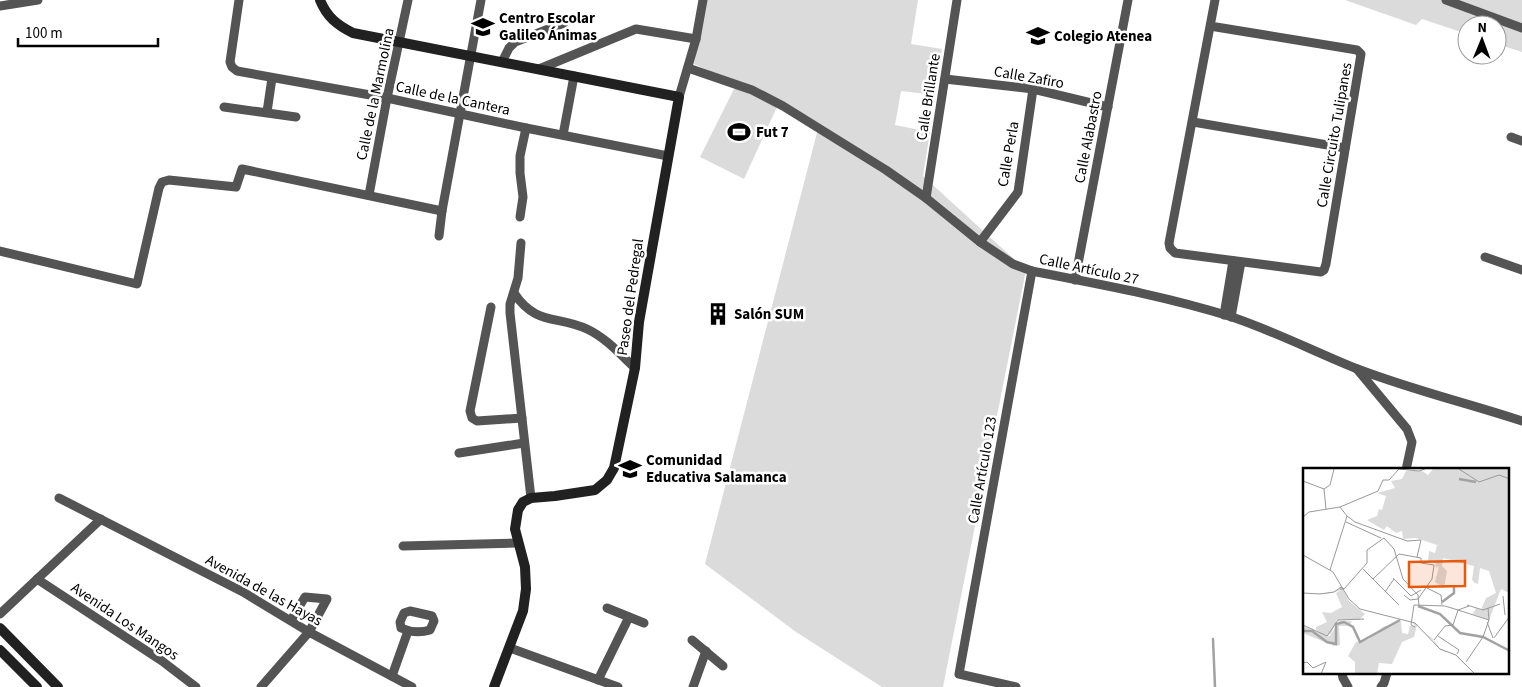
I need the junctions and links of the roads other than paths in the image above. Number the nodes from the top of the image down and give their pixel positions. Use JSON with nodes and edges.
{"nodes":[{"id":1,"x":38,"y":0,"type":"edge"},
{"id":2,"x":239,"y":0,"type":"edge"},
{"id":3,"x":320,"y":0,"type":"edge"},
{"id":4,"x":408,"y":0,"type":"edge"},
{"id":5,"x":481,"y":0,"type":"edge"},
{"id":6,"x":703,"y":0,"type":"edge"},
{"id":7,"x":957,"y":0,"type":"edge"},
{"id":8,"x":1128,"y":0,"type":"edge"},
{"id":9,"x":1215,"y":0,"type":"edge"},
{"id":10,"x":1446,"y":0,"type":"edge"},
{"id":11,"x":26,"y":1,"type":"edge"},
{"id":12,"x":0,"y":6,"type":"edge"},
{"id":13,"x":564,"y":23,"type":"dead end"},
{"id":14,"x":1210,"y":26,"type":"junction"},
{"id":15,"x":1522,"y":28,"type":"edge"},
{"id":16,"x":696,"y":39,"type":"junction"},
{"id":17,"x":400,"y":43,"type":"junction"},
{"id":18,"x":470,"y":56,"type":"junction"},
{"id":19,"x":502,"y":62,"type":"junction"},
{"id":20,"x":688,"y":68,"type":"junction"},
{"id":21,"x":539,"y":69,"type":"junction"},
{"id":22,"x":574,"y":76,"type":"junction"},
{"id":23,"x":272,"y":78,"type":"junction"},
{"id":24,"x":944,"y":79,"type":"junction"},
{"id":25,"x":1033,"y":89,"type":"junction"},
{"id":26,"x":679,"y":97,"type":"junction"},
{"id":27,"x":387,"y":98,"type":"junction"},
{"id":28,"x":224,"y":107,"type":"dead end"},
{"id":29,"x":1108,"y":107,"type":"junction"},
{"id":30,"x":267,"y":112,"type":"junction"},
{"id":31,"x":460,"y":113,"type":"junction"},
{"id":32,"x":296,"y":117,"type":"dead end"},
{"id":33,"x":1192,"y":122,"type":"junction"},
{"id":34,"x":526,"y":128,"type":"junction"},
{"id":35,"x":563,"y":135,"type":"junction"},
{"id":36,"x":1511,"y":137,"type":"dead end"},
{"id":37,"x":1522,"y":141,"type":"edge"},
{"id":38,"x":1344,"y":148,"type":"junction"},
{"id":39,"x":668,"y":156,"type":"junction"},
{"id":40,"x":369,"y":194,"type":"junction"},
{"id":41,"x":926,"y":198,"type":"junction"},
{"id":42,"x":442,"y":210,"type":"junction"},
{"id":43,"x":520,"y":217,"type":"dead end"},
{"id":44,"x":439,"y":236,"type":"dead end"},
{"id":45,"x":980,"y":242,"type":"junction"},
{"id":46,"x":521,"y":243,"type":"dead end"},
{"id":47,"x":0,"y":251,"type":"edge"},
{"id":48,"x":1484,"y":257,"type":"dead end"},
{"id":49,"x":1237,"y":261,"type":"junction"},
{"id":50,"x":1522,"y":270,"type":"edge"},
{"id":51,"x":1032,"y":271,"type":"junction"},
{"id":52,"x":1076,"y":280,"type":"junction"},
{"id":53,"x":514,"y":293,"type":"junction"},
{"id":54,"x":491,"y":307,"type":"dead end"},
{"id":55,"x":1227,"y":316,"type":"junction"},
{"id":56,"x":635,"y":368,"type":"junction"},
{"id":57,"x":1356,"y":368,"type":"junction"},
{"id":58,"x":522,"y":418,"type":"junction"},
{"id":59,"x":1522,"y":420,"type":"edge"},
{"id":60,"x":524,"y":444,"type":"junction"},
{"id":61,"x":459,"y":454,"type":"dead end"},
{"id":62,"x":1406,"y":468,"type":"edge"},
{"id":63,"x":59,"y":498,"type":"dead end"},
{"id":64,"x":531,"y":498,"type":"junction"},
{"id":65,"x":101,"y":519,"type":"junction"},
{"id":66,"x":518,"y":543,"type":"junction"},
{"id":67,"x":403,"y":546,"type":"dead end"},
{"id":68,"x":37,"y":579,"type":"junction"},
{"id":69,"x":607,"y":608,"type":"dead end"},
{"id":70,"x":0,"y":614,"type":"edge"},
{"id":71,"x":629,"y":617,"type":"junction"},
{"id":72,"x":290,"y":620,"type":"junction"},
{"id":73,"x":644,"y":623,"type":"dead end"},
{"id":74,"x":0,"y":628,"type":"edge"},
{"id":75,"x":408,"y":631,"type":"dead end"},
{"id":76,"x":309,"y":632,"type":"junction"},
{"id":77,"x":692,"y":640,"type":"dead end"},
{"id":78,"x":510,"y":648,"type":"junction"},
{"id":79,"x":0,"y":650,"type":"edge"},
{"id":80,"x":706,"y":651,"type":"junction"},
{"id":81,"x":723,"y":666,"type":"dead end"},
{"id":82,"x":1342,"y":674,"type":"edge"},
{"id":83,"x":1387,"y":675,"type":"edge"},
{"id":84,"x":392,"y":676,"type":"junction"},
{"id":85,"x":598,"y":680,"type":"junction"},
{"id":86,"x":36,"y":687,"type":"edge"},
{"id":87,"x":58,"y":687,"type":"edge"},
{"id":88,"x":196,"y":687,"type":"edge"},
{"id":89,"x":261,"y":687,"type":"edge"},
{"id":90,"x":412,"y":687,"type":"edge"},
{"id":91,"x":494,"y":687,"type":"edge"},
{"id":92,"x":618,"y":687,"type":"edge"},
{"id":93,"x":693,"y":687,"type":"edge"},
{"id":94,"x":1016,"y":687,"type":"edge"},
{"id":95,"x":1348,"y":687,"type":"edge"},
{"id":96,"x":1381,"y":687,"type":"edge"},
{"id":97,"x":1388,"y":687,"type":"edge"}],
"edges":[{"from":1,"to":11,"type":"street"},
{"from":2,"to":23,"type":"street","name":"Calle de la Cantera"},
{"from":3,"to":17,"type":"street"},
{"from":4,"to":17,"type":"street","name":"Calle de la Marmolina"},
{"from":5,"to":18,"type":"street"},
{"from":6,"to":16,"type":"street","name":"Paseo del Pedregal"},
{"from":7,"to":24,"type":"street","name":"Calle Brillante"},
{"from":8,"to":29,"type":"street","name":"Calle Alabastro"},
{"from":9,"to":14,"type":"street"},
{"from":10,"to":15,"type":"street"},
{"from":11,"to":12,"type":"street"},
{"from":13,"to":19,"type":"street"},
{"from":14,"to":33,"type":"street","name":"Calle Circuito Tulipanes"},
{"from":14,"to":38,"type":"street","name":"Calle Circuito Tulipanes"},
{"from":16,"to":20,"type":"street","name":"Paseo del Pedregal"},
{"from":16,"to":21,"type":"street"},
{"from":17,"to":18,"type":"street"},
{"from":17,"to":27,"type":"street","name":"Calle de la Marmolina"},
{"from":18,"to":19,"type":"street"},
{"from":18,"to":31,"type":"street"},
{"from":19,"to":21,"type":"street"},
{"from":20,"to":26,"type":"street","name":"Paseo del Pedregal"},
{"from":20,"to":41,"type":"street","name":"Calle Artículo 27"},
{"from":21,"to":22,"type":"street"},
{"from":22,"to":26,"type":"street"},
{"from":22,"to":35,"type":"street"},
{"from":23,"to":27,"type":"street","name":"Calle de la Cantera"},
{"from":23,"to":30,"type":"street"},
{"from":24,"to":25,"type":"street","name":"Calle Zafiro"},
{"from":24,"to":41,"type":"street","name":"Calle Brillante"},
{"from":25,"to":29,"type":"street","name":"Calle Zafiro"},
{"from":25,"to":45,"type":"street","name":"Calle Perla"},
{"from":26,"to":39,"type":"street","name":"Paseo del Pedregal"},
{"from":27,"to":31,"type":"street","name":"Calle de la Cantera"},
{"from":27,"to":40,"type":"street","name":"Calle de la Marmolina"},
{"from":28,"to":30,"type":"street"},
{"from":29,"to":52,"type":"street","name":"Calle Alabastro"},
{"from":30,"to":32,"type":"street"},
{"from":31,"to":34,"type":"street","name":"Calle de la Cantera"},
{"from":31,"to":42,"type":"street"},
{"from":33,"to":38,"type":"street"},
{"from":33,"to":49,"type":"street","name":"Calle Circuito Tulipanes"},
{"from":34,"to":35,"type":"street","name":"Calle de la Cantera"},
{"from":34,"to":43,"type":"street"},
{"from":35,"to":39,"type":"street","name":"Calle de la Cantera"},
{"from":36,"to":37,"type":"street"},
{"from":38,"to":49,"type":"street","name":"Calle Circuito Tulipanes"},
{"from":39,"to":56,"type":"street","name":"Paseo del Pedregal"},
{"from":40,"to":42,"type":"street"},
{"from":40,"to":47,"type":"street"},
{"from":41,"to":45,"type":"street","name":"Calle Artículo 27"},
{"from":42,"to":44,"type":"street"},
{"from":45,"to":51,"type":"street","name":"Calle Artículo 27"},
{"from":46,"to":53,"type":"street"},
{"from":48,"to":50,"type":"street"},
{"from":49,"to":55,"type":"street"},
{"from":51,"to":52,"type":"street","name":"Calle Artículo 27"},
{"from":51,"to":94,"type":"street","name":"Calle Artículo 123"},
{"from":52,"to":55,"type":"street","name":"Calle Artículo 27"},
{"from":53,"to":56,"type":"street"},
{"from":53,"to":58,"type":"street"},
{"from":54,"to":58,"type":"street"},
{"from":55,"to":57,"type":"street","name":"Calle Artículo 27"},
{"from":56,"to":64,"type":"street","name":"Paseo del Pedregal"},
{"from":57,"to":59,"type":"street","name":"Calle Artículo 27"},
{"from":57,"to":62,"type":"street"},
{"from":58,"to":60,"type":"street"},
{"from":60,"to":61,"type":"street"},
{"from":60,"to":64,"type":"street"},
{"from":63,"to":65,"type":"street","name":"Avenida de las Hayas"},
{"from":64,"to":66,"type":"street"},
{"from":65,"to":68,"type":"street"},
{"from":65,"to":72,"type":"street","name":"Avenida de las Hayas"},
{"from":66,"to":67,"type":"street"},
{"from":66,"to":78,"type":"street"},
{"from":68,"to":70,"type":"street"},
{"from":68,"to":88,"type":"street","name":"Avenida Los Mangos"},
{"from":69,"to":71,"type":"street"},
{"from":71,"to":73,"type":"street"},
{"from":71,"to":85,"type":"street"},
{"from":72,"to":76,"type":"street","name":"Avenida de las Hayas"},
{"from":72,"to":76,"type":"street"},
{"from":74,"to":87,"type":"street"},
{"from":75,"to":84,"type":"street"},
{"from":76,"to":84,"type":"street","name":"Avenida de las Hayas"},
{"from":76,"to":89,"type":"street"},
{"from":77,"to":80,"type":"street"},
{"from":78,"to":85,"type":"street"},
{"from":78,"to":91,"type":"street"},
{"from":79,"to":86,"type":"street"},
{"from":80,"to":81,"type":"street"},
{"from":80,"to":93,"type":"street"},
{"from":82,"to":95,"type":"street"},
{"from":83,"to":96,"type":"street"},
{"from":83,"to":97,"type":"street"},
{"from":84,"to":90,"type":"street","name":"Avenida de las Hayas"},
{"from":85,"to":92,"type":"street"}]}
